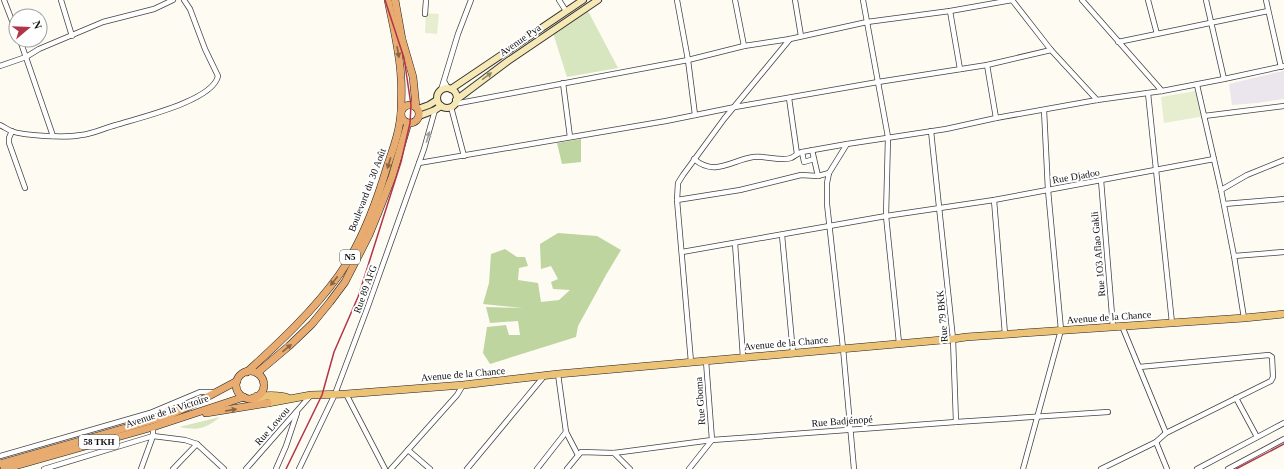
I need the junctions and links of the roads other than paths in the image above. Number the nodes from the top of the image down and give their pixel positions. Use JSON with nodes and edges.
{"nodes":[{"id":1,"x":4,"y":0,"type":"edge"},
{"id":2,"x":61,"y":0,"type":"edge"},
{"id":3,"x":173,"y":0,"type":"edge"},
{"id":4,"x":184,"y":0,"type":"edge"},
{"id":5,"x":388,"y":0,"type":"edge"},
{"id":6,"x":395,"y":0,"type":"edge"},
{"id":7,"x":426,"y":0,"type":"edge"},
{"id":8,"x":471,"y":0,"type":"edge"},
{"id":9,"x":559,"y":0,"type":"edge"},
{"id":10,"x":582,"y":0,"type":"edge"},
{"id":11,"x":598,"y":0,"type":"edge"},
{"id":12,"x":677,"y":0,"type":"edge"},
{"id":13,"x":735,"y":0,"type":"edge"},
{"id":14,"x":795,"y":0,"type":"edge"},
{"id":15,"x":863,"y":0,"type":"edge"},
{"id":16,"x":1012,"y":0,"type":"edge"},
{"id":17,"x":1082,"y":0,"type":"edge"},
{"id":18,"x":1148,"y":0,"type":"edge"},
{"id":19,"x":1206,"y":0,"type":"edge"},
{"id":20,"x":1266,"y":0,"type":"edge"},
{"id":21,"x":8,"y":10,"type":"edge"},
{"id":22,"x":566,"y":11,"type":"junction"},
{"id":23,"x":950,"y":11,"type":"junction"},
{"id":24,"x":1268,"y":11,"type":"junction"},
{"id":25,"x":425,"y":14,"type":"dead end"},
{"id":26,"x":867,"y":22,"type":"junction"},
{"id":27,"x":1211,"y":22,"type":"junction"},
{"id":28,"x":1157,"y":34,"type":"junction"},
{"id":29,"x":72,"y":36,"type":"junction"},
{"id":30,"x":801,"y":36,"type":"junction"},
{"id":31,"x":790,"y":39,"type":"junction"},
{"id":32,"x":1118,"y":42,"type":"junction"},
{"id":33,"x":744,"y":46,"type":"junction"},
{"id":34,"x":23,"y":48,"type":"edge"},
{"id":35,"x":1051,"y":50,"type":"junction"},
{"id":36,"x":26,"y":57,"type":"junction"},
{"id":37,"x":688,"y":60,"type":"junction"},
{"id":38,"x":987,"y":64,"type":"junction"},
{"id":39,"x":0,"y":66,"type":"edge"},
{"id":40,"x":1282,"y":67,"type":"edge"},
{"id":41,"x":960,"y":69,"type":"junction"},
{"id":42,"x":1224,"y":79,"type":"junction"},
{"id":43,"x":444,"y":81,"type":"junction"},
{"id":44,"x":878,"y":82,"type":"junction"},
{"id":45,"x":562,"y":83,"type":"junction"},
{"id":46,"x":1198,"y":85,"type":"junction"},
{"id":47,"x":449,"y":89,"type":"junction"},
{"id":48,"x":441,"y":90,"type":"junction"},
{"id":49,"x":1162,"y":91,"type":"junction"},
{"id":50,"x":1148,"y":93,"type":"junction"},
{"id":51,"x":788,"y":98,"type":"junction"},
{"id":52,"x":437,"y":100,"type":"junction"},
{"id":53,"x":1097,"y":100,"type":"junction"},
{"id":54,"x":454,"y":104,"type":"junction"},
{"id":55,"x":441,"y":106,"type":"junction"},
{"id":56,"x":1284,"y":106,"type":"edge"},
{"id":57,"x":734,"y":107,"type":"junction"},
{"id":58,"x":417,"y":108,"type":"junction"},
{"id":59,"x":435,"y":110,"type":"junction"},
{"id":60,"x":1044,"y":110,"type":"junction"},
{"id":61,"x":401,"y":112,"type":"junction"},
{"id":62,"x":695,"y":115,"type":"junction"},
{"id":63,"x":419,"y":116,"type":"junction"},
{"id":64,"x":1204,"y":116,"type":"junction"},
{"id":65,"x":996,"y":118,"type":"junction"},
{"id":66,"x":408,"y":123,"type":"junction"},
{"id":67,"x":0,"y":125,"type":"edge"},
{"id":68,"x":12,"y":131,"type":"junction"},
{"id":69,"x":932,"y":131,"type":"junction"},
{"id":70,"x":53,"y":136,"type":"junction"},
{"id":71,"x":570,"y":137,"type":"junction"},
{"id":72,"x":888,"y":137,"type":"junction"},
{"id":73,"x":847,"y":144,"type":"junction"},
{"id":74,"x":812,"y":150,"type":"junction"},
{"id":75,"x":802,"y":152,"type":"junction"},
{"id":76,"x":797,"y":154,"type":"junction"},
{"id":77,"x":464,"y":156,"type":"junction"},
{"id":78,"x":694,"y":159,"type":"junction"},
{"id":79,"x":814,"y":159,"type":"junction"},
{"id":80,"x":1214,"y":159,"type":"junction"},
{"id":81,"x":1284,"y":160,"type":"edge"},
{"id":82,"x":419,"y":163,"type":"junction"},
{"id":83,"x":1156,"y":170,"type":"junction"},
{"id":84,"x":829,"y":173,"type":"junction"},
{"id":85,"x":818,"y":176,"type":"junction"},
{"id":86,"x":1102,"y":180,"type":"junction"},
{"id":87,"x":25,"y":188,"type":"dead end"},
{"id":88,"x":1048,"y":190,"type":"junction"},
{"id":89,"x":1221,"y":190,"type":"junction"},
{"id":90,"x":1284,"y":199,"type":"edge"},
{"id":91,"x":677,"y":200,"type":"junction"},
{"id":92,"x":994,"y":200,"type":"junction"},
{"id":93,"x":1224,"y":204,"type":"junction"},
{"id":94,"x":940,"y":208,"type":"junction"},
{"id":95,"x":886,"y":216,"type":"junction"},
{"id":96,"x":829,"y":226,"type":"junction"},
{"id":97,"x":782,"y":235,"type":"junction"},
{"id":98,"x":734,"y":243,"type":"junction"},
{"id":99,"x":682,"y":252,"type":"junction"},
{"id":100,"x":1284,"y":252,"type":"edge"},
{"id":101,"x":1234,"y":256,"type":"junction"},
{"id":102,"x":1284,"y":314,"type":"edge"},
{"id":103,"x":1244,"y":318,"type":"junction"},
{"id":104,"x":1172,"y":323,"type":"junction"},
{"id":105,"x":1122,"y":326,"type":"junction"},
{"id":106,"x":1113,"y":327,"type":"junction"},
{"id":107,"x":1061,"y":330,"type":"junction"},
{"id":108,"x":1004,"y":334,"type":"junction"},
{"id":109,"x":953,"y":339,"type":"junction"},
{"id":110,"x":899,"y":344,"type":"junction"},
{"id":111,"x":843,"y":348,"type":"junction"},
{"id":112,"x":793,"y":353,"type":"junction"},
{"id":113,"x":743,"y":357,"type":"junction"},
{"id":114,"x":706,"y":361,"type":"junction"},
{"id":115,"x":691,"y":362,"type":"junction"},
{"id":116,"x":1139,"y":366,"type":"junction"},
{"id":117,"x":247,"y":372,"type":"junction"},
{"id":118,"x":257,"y":373,"type":"junction"},
{"id":119,"x":558,"y":374,"type":"junction"},
{"id":120,"x":545,"y":375,"type":"junction"},
{"id":121,"x":237,"y":381,"type":"junction"},
{"id":122,"x":463,"y":384,"type":"junction"},
{"id":123,"x":216,"y":392,"type":"junction"},
{"id":124,"x":335,"y":394,"type":"junction"},
{"id":125,"x":346,"y":394,"type":"junction"},
{"id":126,"x":311,"y":395,"type":"junction"},
{"id":127,"x":244,"y":397,"type":"junction"},
{"id":128,"x":255,"y":397,"type":"junction"},
{"id":129,"x":1236,"y":398,"type":"junction"},
{"id":130,"x":290,"y":399,"type":"junction"},
{"id":131,"x":268,"y":403,"type":"junction"},
{"id":132,"x":298,"y":410,"type":"junction"},
{"id":133,"x":1108,"y":412,"type":"dead end"},
{"id":134,"x":150,"y":413,"type":"junction"},
{"id":135,"x":193,"y":414,"type":"junction"},
{"id":136,"x":1036,"y":417,"type":"junction"},
{"id":137,"x":148,"y":421,"type":"junction"},
{"id":138,"x":956,"y":422,"type":"junction"},
{"id":139,"x":1284,"y":423,"type":"edge"},
{"id":140,"x":153,"y":427,"type":"junction"},
{"id":141,"x":850,"y":429,"type":"junction"},
{"id":142,"x":566,"y":432,"type":"junction"},
{"id":143,"x":1166,"y":432,"type":"junction"},
{"id":144,"x":153,"y":436,"type":"junction"},
{"id":145,"x":1257,"y":437,"type":"junction"},
{"id":146,"x":1284,"y":439,"type":"edge"},
{"id":147,"x":712,"y":440,"type":"junction"},
{"id":148,"x":1156,"y":442,"type":"junction"},
{"id":149,"x":197,"y":444,"type":"junction"},
{"id":150,"x":408,"y":450,"type":"junction"},
{"id":151,"x":614,"y":453,"type":"junction"},
{"id":152,"x":578,"y":455,"type":"junction"},
{"id":153,"x":0,"y":456,"type":"edge"},
{"id":154,"x":0,"y":464,"type":"edge"},
{"id":155,"x":4,"y":469,"type":"edge"},
{"id":156,"x":44,"y":469,"type":"edge"},
{"id":157,"x":142,"y":469,"type":"edge"},
{"id":158,"x":173,"y":469,"type":"edge"},
{"id":159,"x":224,"y":469,"type":"edge"},
{"id":160,"x":246,"y":469,"type":"edge"},
{"id":161,"x":276,"y":469,"type":"edge"},
{"id":162,"x":298,"y":469,"type":"edge"},
{"id":163,"x":385,"y":469,"type":"edge"},
{"id":164,"x":391,"y":469,"type":"edge"},
{"id":165,"x":430,"y":469,"type":"edge"},
{"id":166,"x":466,"y":469,"type":"edge"},
{"id":167,"x":537,"y":469,"type":"edge"},
{"id":168,"x":568,"y":469,"type":"edge"},
{"id":169,"x":630,"y":469,"type":"edge"},
{"id":170,"x":688,"y":469,"type":"edge"},
{"id":171,"x":854,"y":469,"type":"edge"},
{"id":172,"x":1022,"y":469,"type":"edge"},
{"id":173,"x":1101,"y":469,"type":"edge"},
{"id":174,"x":1167,"y":469,"type":"edge"},
{"id":175,"x":1197,"y":469,"type":"edge"},
{"id":176,"x":1228,"y":469,"type":"edge"}],
"edges":[{"from":1,"to":21,"type":"street"},
{"from":2,"to":29,"type":"street"},
{"from":3,"to":29,"type":"street"},
{"from":4,"to":70,"type":"street"},
{"from":5,"to":61,"type":"highway","name":"Boulevard du 30 Août","number":"N5","one_way":true},
{"from":6,"to":58,"type":"highway"},
{"from":7,"to":25,"type":"street"},
{"from":8,"to":43,"type":"street"},
{"from":9,"to":22,"type":"street"},
{"from":10,"to":22,"type":"main road","name":"Avenue Pya"},
{"from":54,"to":11,"type":"main road","name":"Avenue Pya","one_way":true},
{"from":12,"to":37,"type":"street"},
{"from":13,"to":33,"type":"street"},
{"from":14,"to":30,"type":"street"},
{"from":15,"to":26,"type":"street"},
{"from":16,"to":23,"type":"street"},
{"from":16,"to":35,"type":"street"},
{"from":17,"to":32,"type":"street"},
{"from":18,"to":28,"type":"street"},
{"from":19,"to":27,"type":"street"},
{"from":20,"to":24,"type":"street"},
{"from":22,"to":47,"type":"main road","name":"Avenue Pya"},
{"from":23,"to":26,"type":"street"},
{"from":23,"to":41,"type":"street"},
{"from":24,"to":27,"type":"street"},
{"from":24,"to":40,"type":"street"},
{"from":26,"to":30,"type":"street"},
{"from":26,"to":44,"type":"street"},
{"from":27,"to":28,"type":"street"},
{"from":27,"to":42,"type":"street"},
{"from":28,"to":32,"type":"street"},
{"from":29,"to":36,"type":"street"},
{"from":30,"to":31,"type":"street"},
{"from":31,"to":33,"type":"street"},
{"from":31,"to":57,"type":"street"},
{"from":32,"to":49,"type":"street"},
{"from":33,"to":37,"type":"street"},
{"from":34,"to":36,"type":"street"},
{"from":35,"to":38,"type":"street"},
{"from":35,"to":53,"type":"street"},
{"from":36,"to":39,"type":"street"},
{"from":36,"to":70,"type":"street"},
{"from":37,"to":45,"type":"street"},
{"from":37,"to":62,"type":"street"},
{"from":38,"to":41,"type":"street"},
{"from":38,"to":65,"type":"street"},
{"from":40,"to":42,"type":"street"},
{"from":41,"to":44,"type":"street"},
{"from":42,"to":46,"type":"street"},
{"from":43,"to":47,"type":"street"},
{"from":43,"to":48,"type":"street"},
{"from":44,"to":51,"type":"street"},
{"from":44,"to":72,"type":"street"},
{"from":45,"to":54,"type":"street"},
{"from":45,"to":71,"type":"street"},
{"from":46,"to":49,"type":"street"},
{"from":46,"to":64,"type":"street"},
{"from":47,"to":48,"type":"main road"},
{"from":47,"to":54,"type":"main road"},
{"from":48,"to":52,"type":"main road"},
{"from":49,"to":50,"type":"street"},
{"from":50,"to":53,"type":"street"},
{"from":50,"to":83,"type":"street"},
{"from":51,"to":57,"type":"street"},
{"from":51,"to":76,"type":"street"},
{"from":52,"to":55,"type":"main road"},
{"from":52,"to":58,"type":"main road"},
{"from":53,"to":60,"type":"street"},
{"from":54,"to":55,"type":"main road"},
{"from":54,"to":77,"type":"street"},
{"from":55,"to":59,"type":"main road"},
{"from":56,"to":64,"type":"street"},
{"from":57,"to":62,"type":"street"},
{"from":57,"to":78,"type":"street"},
{"from":58,"to":61,"type":"highway"},
{"from":58,"to":63,"type":"highway"},
{"from":59,"to":63,"type":"main road"},
{"from":82,"to":59,"type":"street","name":"Rue 89 AFG","one_way":true},
{"from":60,"to":65,"type":"street"},
{"from":60,"to":88,"type":"street"},
{"from":61,"to":66,"type":"highway"},
{"from":61,"to":117,"type":"highway","name":"Boulevard du 30 Août","number":"N5","one_way":true},
{"from":62,"to":71,"type":"street"},
{"from":63,"to":66,"type":"highway"},
{"from":64,"to":80,"type":"street"},
{"from":65,"to":69,"type":"street"},
{"from":118,"to":66,"type":"highway","name":"Boulevard du 30 Août","one_way":true},
{"from":67,"to":68,"type":"street"},
{"from":68,"to":70,"type":"street"},
{"from":68,"to":87,"type":"street"},
{"from":69,"to":72,"type":"street"},
{"from":69,"to":94,"type":"street","name":"Rue 79 BKK"},
{"from":71,"to":77,"type":"street"},
{"from":72,"to":73,"type":"street"},
{"from":72,"to":95,"type":"street"},
{"from":73,"to":74,"type":"street"},
{"from":73,"to":84,"type":"street"},
{"from":74,"to":75,"type":"street"},
{"from":74,"to":79,"type":"street"},
{"from":75,"to":76,"type":"street"},
{"from":75,"to":79,"type":"street"},
{"from":76,"to":78,"type":"street"},
{"from":77,"to":82,"type":"street"},
{"from":78,"to":91,"type":"street"},
{"from":79,"to":85,"type":"street"},
{"from":80,"to":83,"type":"street","name":"Rue Djadoo"},
{"from":80,"to":89,"type":"street"},
{"from":81,"to":89,"type":"street"},
{"from":82,"to":124,"type":"street","name":"Rue 89 AFG"},
{"from":83,"to":86,"type":"street","name":"Rue Djadoo"},
{"from":83,"to":104,"type":"street"},
{"from":84,"to":85,"type":"street"},
{"from":84,"to":96,"type":"street"},
{"from":85,"to":91,"type":"street"},
{"from":86,"to":88,"type":"street","name":"Rue Djadoo"},
{"from":86,"to":106,"type":"street","name":"Rue 1O3 Aflao Gakli"},
{"from":88,"to":92,"type":"street","name":"Rue Djadoo"},
{"from":88,"to":107,"type":"street"},
{"from":89,"to":93,"type":"street"},
{"from":90,"to":93,"type":"street"},
{"from":91,"to":99,"type":"street"},
{"from":92,"to":94,"type":"street","name":"Rue Djadoo"},
{"from":92,"to":108,"type":"street"},
{"from":93,"to":101,"type":"street"},
{"from":94,"to":95,"type":"street","name":"Rue Djadoo"},
{"from":94,"to":109,"type":"street","name":"Rue 79 BKK"},
{"from":95,"to":96,"type":"street","name":"Rue Djadoo"},
{"from":95,"to":110,"type":"street"},
{"from":96,"to":97,"type":"street","name":"Rue Djadoo"},
{"from":96,"to":111,"type":"street"},
{"from":97,"to":98,"type":"street","name":"Rue Djadoo"},
{"from":97,"to":112,"type":"street"},
{"from":98,"to":99,"type":"street","name":"Rue Djadoo"},
{"from":98,"to":113,"type":"street"},
{"from":99,"to":115,"type":"street"},
{"from":100,"to":101,"type":"street"},
{"from":101,"to":103,"type":"street"},
{"from":102,"to":103,"type":"main road","name":"Avenue de la Chance"},
{"from":103,"to":104,"type":"main road","name":"Avenue de la Chance"},
{"from":104,"to":105,"type":"main road","name":"Avenue de la Chance"},
{"from":105,"to":106,"type":"main road","name":"Avenue de la Chance"},
{"from":105,"to":116,"type":"street"},
{"from":106,"to":107,"type":"main road","name":"Avenue de la Chance"},
{"from":107,"to":108,"type":"main road","name":"Avenue de la Chance"},
{"from":107,"to":136,"type":"street"},
{"from":108,"to":109,"type":"main road","name":"Avenue de la Chance"},
{"from":109,"to":110,"type":"main road","name":"Avenue de la Chance"},
{"from":109,"to":138,"type":"street","name":"Rue 79 BKK"},
{"from":110,"to":111,"type":"main road","name":"Avenue de la Chance"},
{"from":111,"to":112,"type":"main road","name":"Avenue de la Chance"},
{"from":111,"to":141,"type":"street"},
{"from":112,"to":113,"type":"main road","name":"Avenue de la Chance"},
{"from":113,"to":114,"type":"main road","name":"Avenue de la Chance"},
{"from":114,"to":115,"type":"main road","name":"Avenue de la Chance"},
{"from":114,"to":147,"type":"street","name":"Rue Gboma"},
{"from":115,"to":119,"type":"main road","name":"Avenue de la Chance"},
{"from":116,"to":129,"type":"street"},
{"from":116,"to":143,"type":"street"},
{"from":117,"to":118,"type":"highway"},
{"from":117,"to":121,"type":"highway"},
{"from":118,"to":128,"type":"highway"},
{"from":119,"to":120,"type":"main road","name":"Avenue de la Chance"},
{"from":119,"to":142,"type":"street"},
{"from":120,"to":122,"type":"main road","name":"Avenue de la Chance"},
{"from":120,"to":166,"type":"street"},
{"from":121,"to":123,"type":"highway","name":"Avenue de la Victoire"},
{"from":121,"to":127,"type":"highway"},
{"from":122,"to":125,"type":"main road","name":"Avenue de la Chance"},
{"from":122,"to":150,"type":"street"},
{"from":123,"to":134,"type":"street"},
{"from":123,"to":137,"type":"highway","name":"Avenue de la Victoire","number":"58 TKH"},
{"from":124,"to":125,"type":"main road","name":"Avenue de la Chance"},
{"from":124,"to":126,"type":"main road","name":"Avenue de la Chance"},
{"from":124,"to":162,"type":"street","name":"Rue 89 AFG"},
{"from":125,"to":163,"type":"street"},
{"from":126,"to":130,"type":"main road","name":"Avenue de la Chance"},
{"from":126,"to":132,"type":"street","name":"Rue Lowou"},
{"from":127,"to":128,"type":"highway"},
{"from":127,"to":135,"type":"highway","name":"Avenue de la Victoire"},
{"from":128,"to":130,"type":"main road","name":"Avenue de la Chance"},
{"from":128,"to":131,"type":"main road","name":"Avenue de la Chance"},
{"from":129,"to":143,"type":"street"},
{"from":129,"to":145,"type":"street"},
{"from":130,"to":131,"type":"main road","name":"Avenue de la Chance"},
{"from":135,"to":131,"type":"highway","one_way":true},
{"from":132,"to":160,"type":"street","name":"Rue Lowou"},
{"from":132,"to":161,"type":"street"},
{"from":133,"to":136,"type":"street","name":"Rue Badjénopé"},
{"from":134,"to":137,"type":"street"},
{"from":134,"to":153,"type":"street"},
{"from":135,"to":140,"type":"highway","name":"Avenue de la Victoire","number":"58 TKH"},
{"from":136,"to":138,"type":"street","name":"Rue Badjénopé"},
{"from":136,"to":172,"type":"street"},
{"from":137,"to":154,"type":"highway","name":"Avenue de la Victoire","number":"58 TKH"},
{"from":138,"to":141,"type":"street","name":"Rue Badjénopé"},
{"from":139,"to":145,"type":"street"},
{"from":140,"to":144,"type":"street"},
{"from":140,"to":155,"type":"highway","name":"Avenue de la Victoire","number":"58 TKH"},
{"from":141,"to":147,"type":"street","name":"Rue Badjénopé"},
{"from":141,"to":171,"type":"street"},
{"from":142,"to":152,"type":"street"},
{"from":142,"to":167,"type":"street"},
{"from":143,"to":148,"type":"street"},
{"from":144,"to":149,"type":"street"},
{"from":144,"to":156,"type":"street"},
{"from":144,"to":157,"type":"street"},
{"from":145,"to":175,"type":"street"},
{"from":146,"to":176,"type":"street"},
{"from":147,"to":151,"type":"street","name":"Rue Badjénopé"},
{"from":147,"to":170,"type":"street"},
{"from":148,"to":173,"type":"street"},
{"from":148,"to":174,"type":"street"},
{"from":149,"to":158,"type":"street"},
{"from":149,"to":159,"type":"street"},
{"from":150,"to":164,"type":"street"},
{"from":150,"to":165,"type":"street"},
{"from":151,"to":152,"type":"street","name":"Rue Badjénopé"},
{"from":151,"to":169,"type":"street"},
{"from":152,"to":168,"type":"street"}]}
